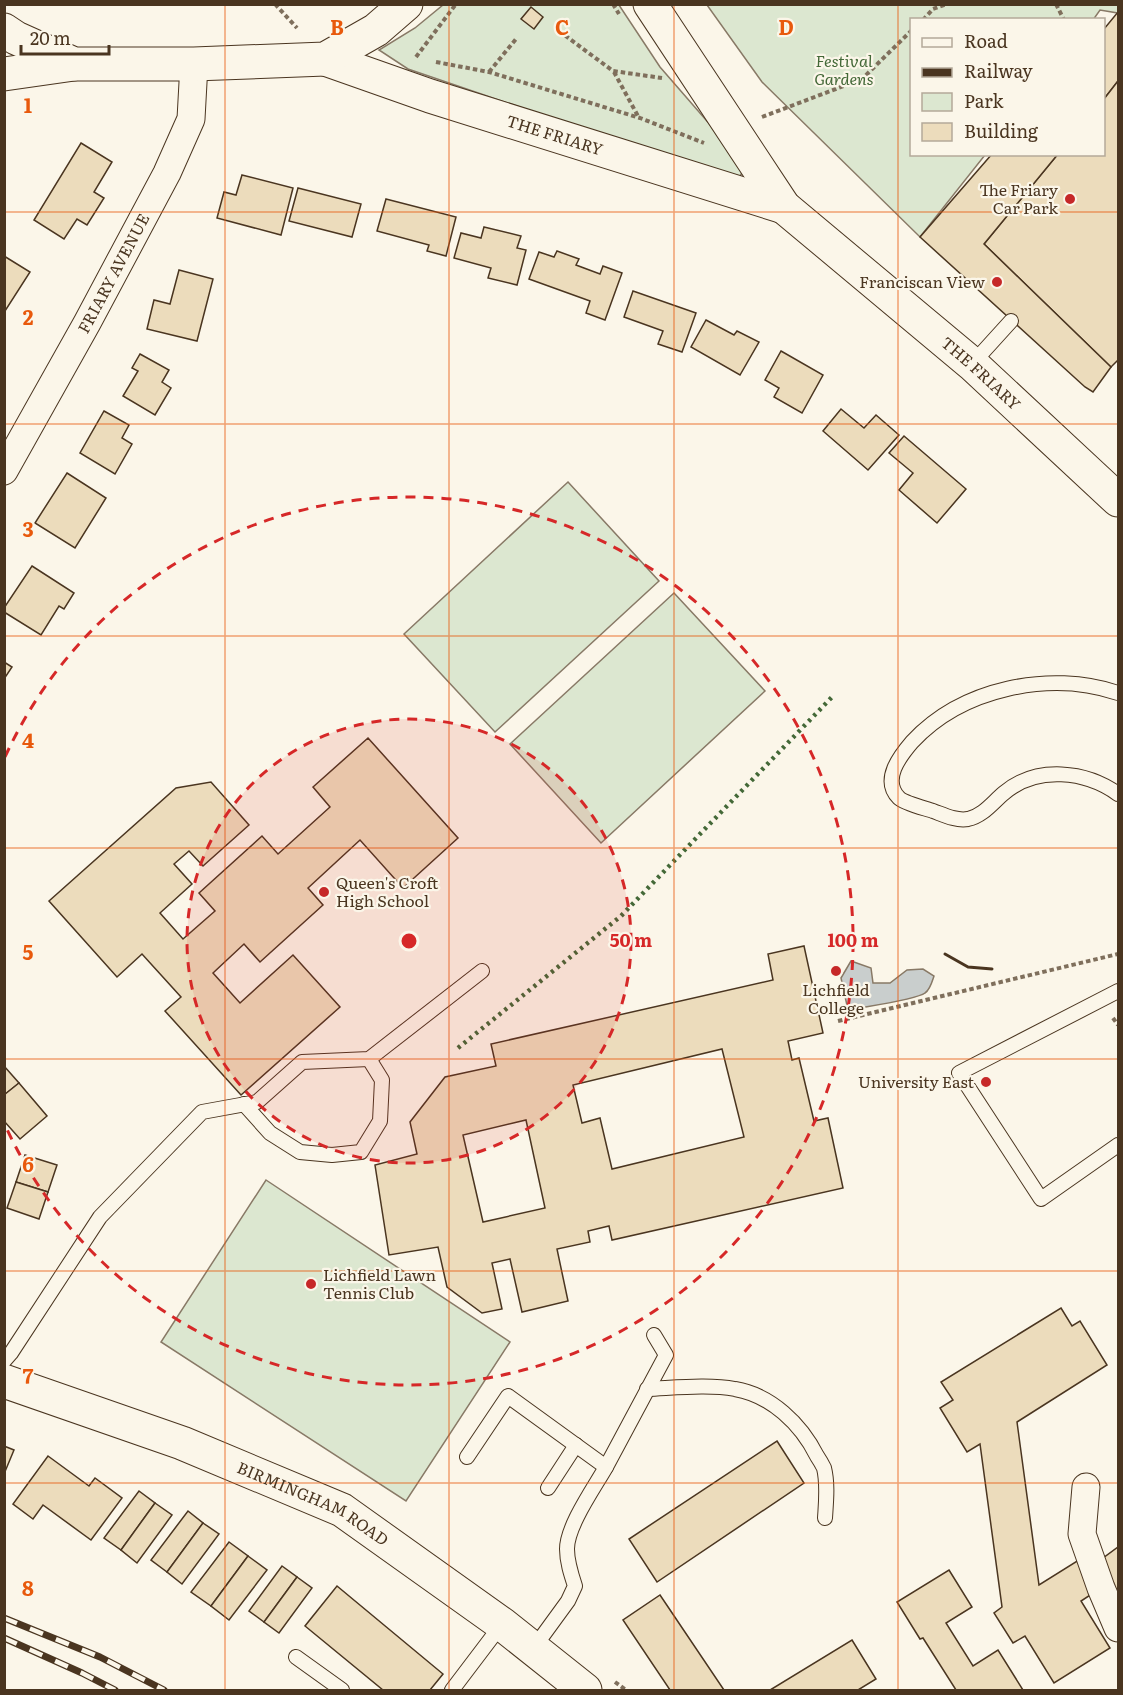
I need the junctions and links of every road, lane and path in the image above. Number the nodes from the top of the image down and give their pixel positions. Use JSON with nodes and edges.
{"nodes":[{"id":1,"x":406,"y":4,"type":"edge"},
{"id":2,"x":456,"y":4,"type":"edge"},
{"id":3,"x":613,"y":4,"type":"edge"},
{"id":4,"x":947,"y":4,"type":"edge"},
{"id":5,"x":1056,"y":4,"type":"edge"},
{"id":6,"x":637,"y":14,"type":"edge"},
{"id":7,"x":925,"y":18,"type":"edge"},
{"id":8,"x":1063,"y":18,"type":"edge"},
{"id":9,"x":4,"y":30,"type":"edge"},
{"id":10,"x":559,"y":31,"type":"dead end"},
{"id":11,"x":910,"y":32,"type":"edge"},
{"id":12,"x":516,"y":39,"type":"dead end"},
{"id":13,"x":325,"y":59,"type":"junction"},
{"id":14,"x":74,"y":64,"type":"junction"},
{"id":15,"x":194,"y":64,"type":"junction"},
{"id":16,"x":656,"y":69,"type":"dead end"},
{"id":17,"x":613,"y":71,"type":"junction"},
{"id":18,"x":489,"y":72,"type":"junction"},
{"id":19,"x":4,"y":74,"type":"edge"},
{"id":20,"x":640,"y":118,"type":"junction"},
{"id":21,"x":756,"y":119,"type":"dead end"},
{"id":22,"x":700,"y":135,"type":"dead end"},
{"id":23,"x":784,"y":207,"type":"junction"},
{"id":24,"x":1011,"y":321,"type":"dead end"},
{"id":25,"x":972,"y":364,"type":"junction"},
{"id":26,"x":4,"y":471,"type":"edge"},
{"id":27,"x":1119,"y":500,"type":"edge"},
{"id":28,"x":1119,"y":693,"type":"edge"},
{"id":29,"x":1119,"y":794,"type":"edge"},
{"id":30,"x":1119,"y":954,"type":"edge"},
{"id":31,"x":482,"y":971,"type":"dead end"},
{"id":32,"x":1119,"y":991,"type":"edge"},
{"id":33,"x":838,"y":1021,"type":"dead end"},
{"id":34,"x":369,"y":1059,"type":"junction"},
{"id":35,"x":244,"y":1104,"type":"junction"},
{"id":36,"x":1119,"y":1145,"type":"edge"},
{"id":37,"x":654,"y":1335,"type":"dead end"},
{"id":38,"x":4,"y":1361,"type":"edge"},
{"id":39,"x":4,"y":1381,"type":"edge"},
{"id":40,"x":647,"y":1389,"type":"junction"},
{"id":41,"x":576,"y":1445,"type":"junction"},
{"id":42,"x":467,"y":1457,"type":"dead end"},
{"id":43,"x":606,"y":1467,"type":"junction"},
{"id":44,"x":1086,"y":1487,"type":"dead end"},
{"id":45,"x":548,"y":1488,"type":"dead end"},
{"id":46,"x":825,"y":1518,"type":"dead end"},
{"id":47,"x":502,"y":1624,"type":"junction"},
{"id":48,"x":1119,"y":1628,"type":"edge"},
{"id":49,"x":533,"y":1649,"type":"junction"},
{"id":50,"x":297,"y":1657,"type":"dead end"},
{"id":51,"x":342,"y":1690,"type":"edge"},
{"id":52,"x":452,"y":1690,"type":"edge"},
{"id":53,"x":585,"y":1690,"type":"edge"}],
"edges":[{"from":1,"to":13,"type":"main road","name":"THE FRIARY"},
{"from":2,"to":18,"type":"path"},
{"from":3,"to":6,"type":"path"},
{"from":4,"to":7,"type":"path"},
{"from":5,"to":8,"type":"path"},
{"from":6,"to":23,"type":"main road","name":"THE FRIARY"},
{"from":9,"to":14,"type":"main road","name":"THE FRIARY"},
{"from":10,"to":17,"type":"path"},
{"from":11,"to":21,"type":"path"},
{"from":12,"to":18,"type":"path"},
{"from":13,"to":15,"type":"main road","name":"THE FRIARY"},
{"from":13,"to":23,"type":"main road","name":"THE FRIARY"},
{"from":14,"to":15,"type":"main road","name":"THE FRIARY"},
{"from":14,"to":19,"type":"main road","name":"THE FRIARY"},
{"from":15,"to":26,"type":"street","name":"FRIARY AVENUE"},
{"from":16,"to":17,"type":"path"},
{"from":17,"to":20,"type":"path"},
{"from":18,"to":20,"type":"path"},
{"from":20,"to":22,"type":"path"},
{"from":23,"to":25,"type":"main road","name":"THE FRIARY"},
{"from":24,"to":25,"type":"lane"},
{"from":25,"to":27,"type":"main road","name":"THE FRIARY"},
{"from":28,"to":29,"type":"lane"},
{"from":30,"to":33,"type":"path"},
{"from":31,"to":34,"type":"lane"},
{"from":32,"to":36,"type":"lane"},
{"from":34,"to":35,"type":"lane"},
{"from":34,"to":35,"type":"lane"},
{"from":35,"to":38,"type":"lane"},
{"from":37,"to":40,"type":"lane"},
{"from":39,"to":47,"type":"main road","name":"BIRMINGHAM ROAD"},
{"from":40,"to":43,"type":"lane"},
{"from":40,"to":46,"type":"lane"},
{"from":41,"to":42,"type":"lane"},
{"from":41,"to":43,"type":"lane"},
{"from":41,"to":45,"type":"lane"},
{"from":43,"to":49,"type":"lane"},
{"from":44,"to":48,"type":"street"},
{"from":47,"to":49,"type":"main road","name":"BIRMINGHAM ROAD"},
{"from":47,"to":52,"type":"lane"},
{"from":49,"to":53,"type":"main road","name":"BIRMINGHAM ROAD"},
{"from":50,"to":51,"type":"lane"}]}
